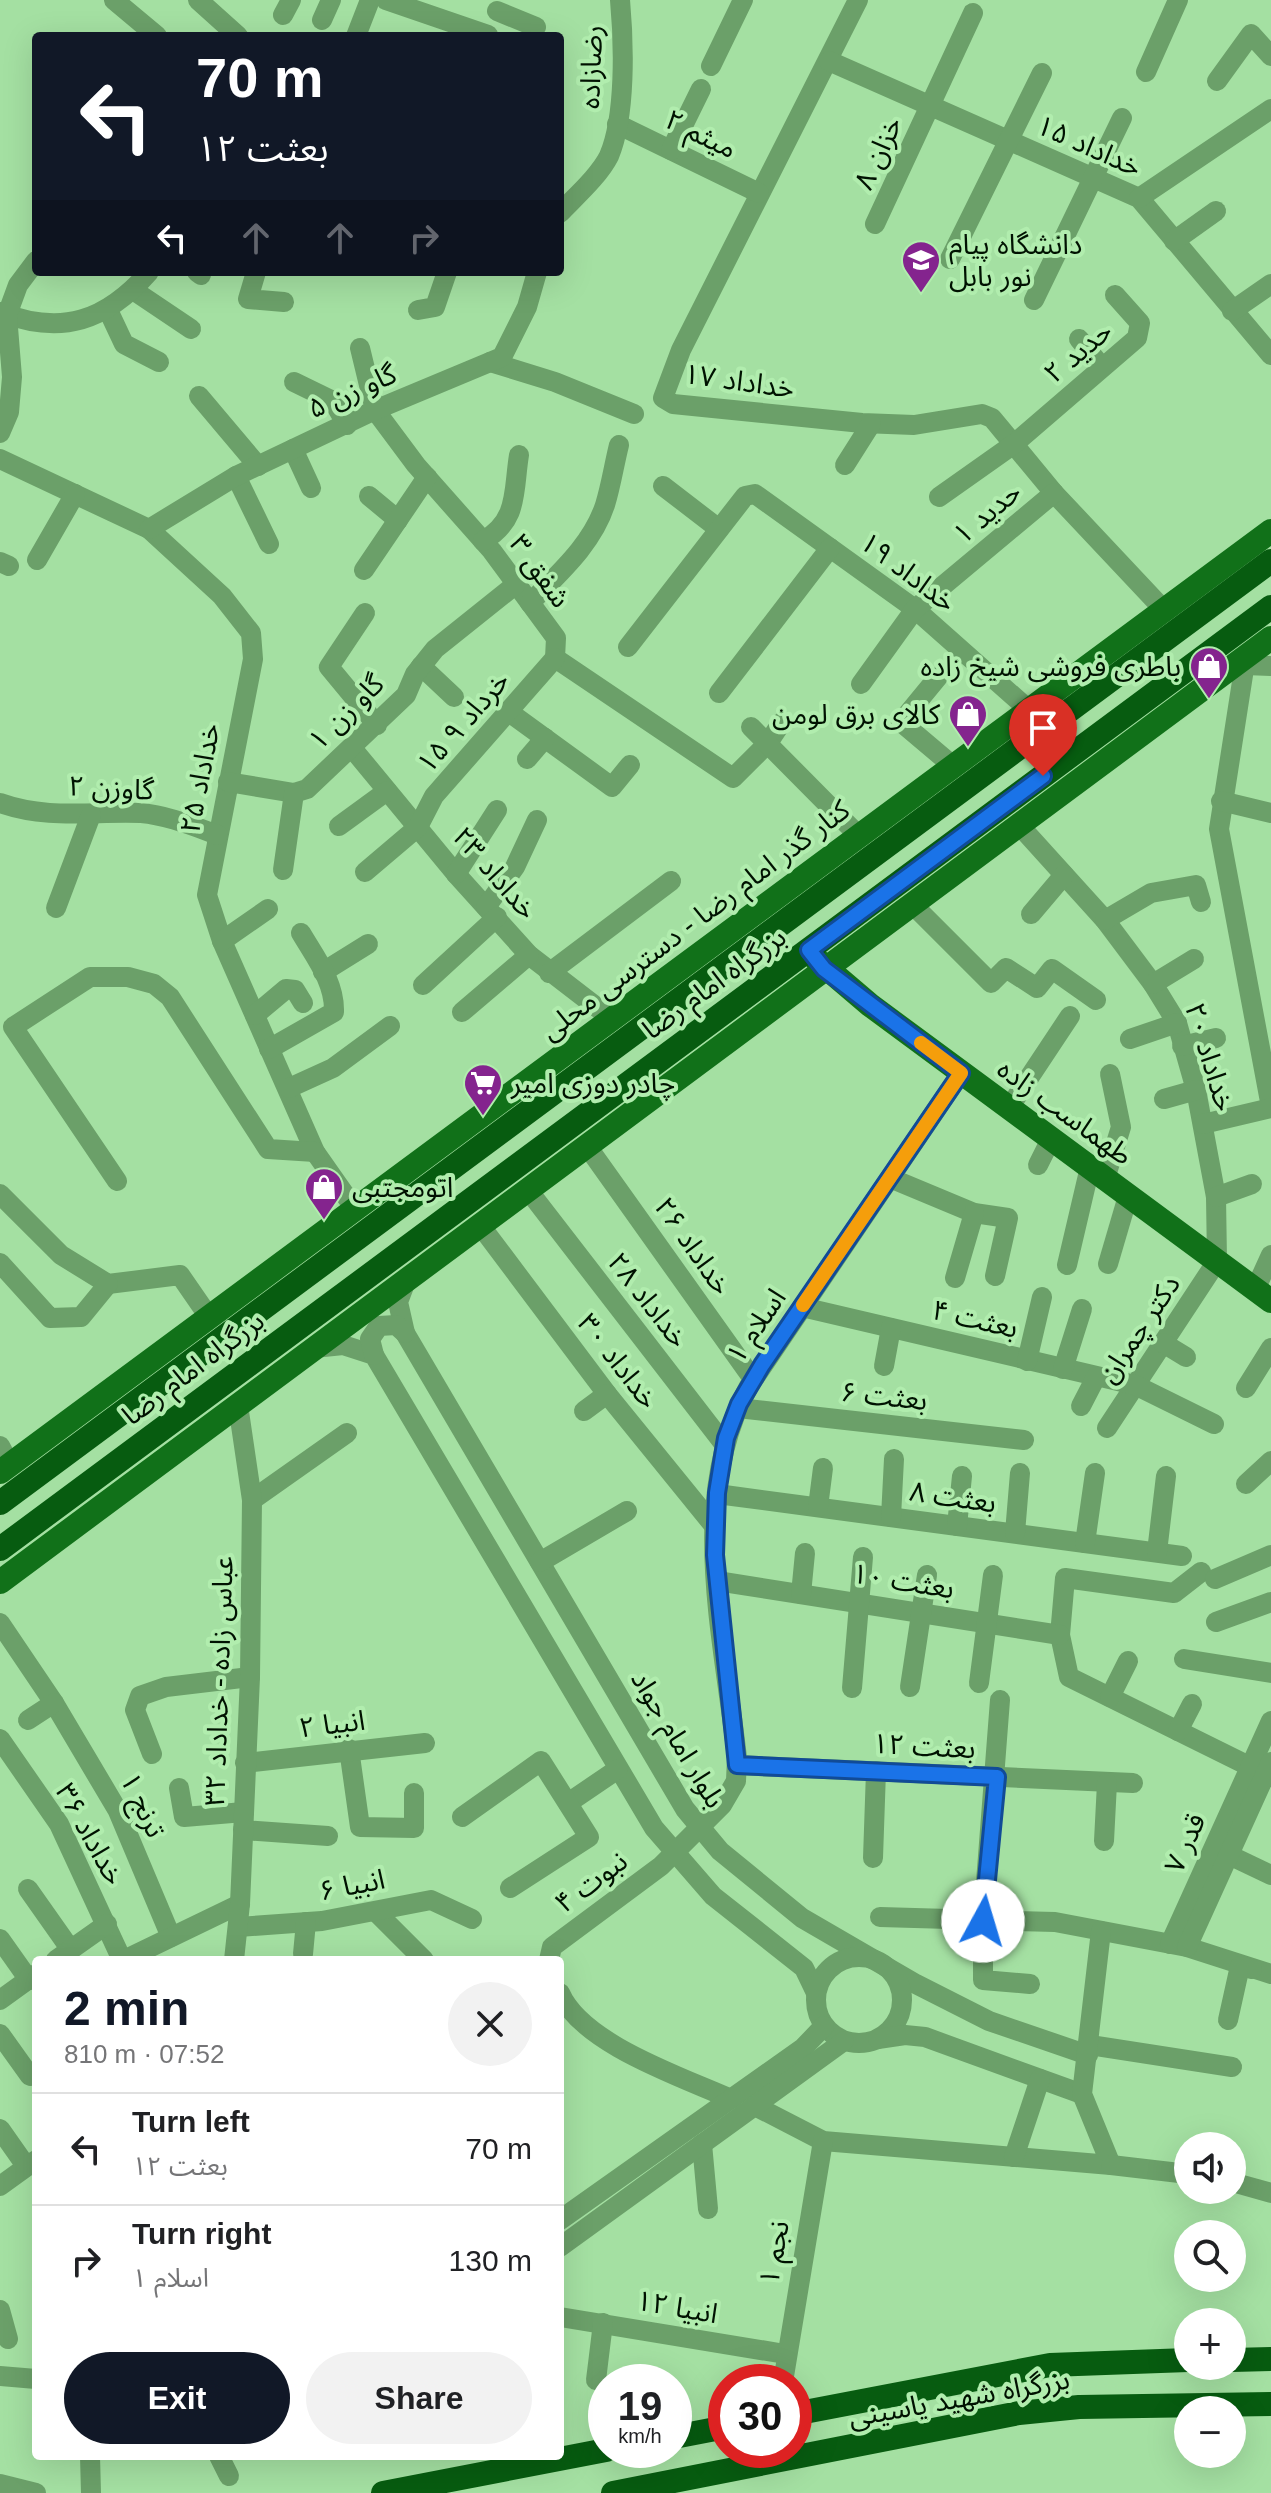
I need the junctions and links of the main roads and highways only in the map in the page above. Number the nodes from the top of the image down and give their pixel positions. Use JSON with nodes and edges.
{"nodes":[{"id":1,"x":1271,"y":532,"type":"edge"},
{"id":2,"x":1271,"y":561,"type":"edge"},
{"id":3,"x":1230,"y":592,"type":"junction"},
{"id":4,"x":1271,"y":607,"type":"edge"},
{"id":5,"x":1271,"y":638,"type":"edge"},
{"id":6,"x":1116,"y":646,"type":"junction"},
{"id":7,"x":1131,"y":665,"type":"junction"},
{"id":8,"x":1082,"y":778,"type":"junction"},
{"id":9,"x":1018,"y":795,"type":"junction"},
{"id":10,"x":809,"y":950,"type":"junction"},
{"id":11,"x":824,"y":969,"type":"junction"},
{"id":12,"x":658,"y":1061,"type":"junction"},
{"id":13,"x":577,"y":1076,"type":"junction"},
{"id":14,"x":506,"y":1097,"type":"junction"},
{"id":15,"x":621,"y":1120,"type":"junction"},
{"id":16,"x":355,"y":1209,"type":"junction"},
{"id":17,"x":370,"y":1229,"type":"junction"},
{"id":18,"x":1263,"y":1295,"type":"edge"},
{"id":19,"x":133,"y":1374,"type":"junction"},
{"id":20,"x":94,"y":1433,"type":"junction"},
{"id":21,"x":3,"y":1461,"type":"edge"},
{"id":22,"x":124,"y":1490,"type":"junction"},
{"id":23,"x":0,"y":1503,"type":"edge"},
{"id":24,"x":44,"y":1517,"type":"junction"},
{"id":25,"x":0,"y":1549,"type":"edge"},
{"id":26,"x":0,"y":1582,"type":"edge"},
{"id":27,"x":1271,"y":2359,"type":"edge"},
{"id":28,"x":1246,"y":2360,"type":"edge"},
{"id":29,"x":1174,"y":2361,"type":"edge"},
{"id":30,"x":1271,"y":2404,"type":"edge"},
{"id":31,"x":812,"y":2411,"type":"edge"},
{"id":32,"x":588,"y":2453,"type":"edge"},
{"id":33,"x":564,"y":2458,"type":"edge"},
{"id":34,"x":554,"y":2460,"type":"edge"},
{"id":35,"x":383,"y":2493,"type":"edge"},
{"id":36,"x":613,"y":2493,"type":"edge"}],
"edges":[{"from":1,"to":3,"type":"main road"},
{"from":1,"to":6,"type":"main road","name":"کنار گذر امام رضا - دسترسی محلی"},
{"from":2,"to":3,"type":"highway","name":"بزرگراه امام رضا"},
{"from":3,"to":7,"type":"highway","name":"بزرگراه امام رضا"},
{"from":4,"to":9,"type":"highway","name":"بزرگراه امام رضا"},
{"from":5,"to":8,"type":"main road"},
{"from":6,"to":7,"type":"main road"},
{"from":6,"to":14,"type":"main road","name":"کنار گذر امام رضا - دسترسی محلی"},
{"from":7,"to":13,"type":"highway","name":"بزرگراه امام رضا"},
{"from":8,"to":9,"type":"main road"},
{"from":8,"to":11,"type":"main road"},
{"from":9,"to":10,"type":"highway","name":"بزرگراه امام رضا"},
{"from":10,"to":11,"type":"main road","name":"طهماسب زاده"},
{"from":10,"to":12,"type":"highway","name":"بزرگراه امام رضا"},
{"from":11,"to":15,"type":"main road"},
{"from":11,"to":18,"type":"main road","name":"طهماسب زاده"},
{"from":12,"to":15,"type":"main road"},
{"from":12,"to":24,"type":"highway","name":"بزرگراه امام رضا"},
{"from":13,"to":14,"type":"main road"},
{"from":13,"to":17,"type":"highway","name":"بزرگراه امام رضا"},
{"from":14,"to":16,"type":"main road","name":"کنار گذر امام رضا - دسترسی محلی"},
{"from":15,"to":22,"type":"main road"},
{"from":16,"to":17,"type":"main road"},
{"from":16,"to":19,"type":"main road","name":"کنار گذر امام رضا - دسترسی محلی"},
{"from":17,"to":20,"type":"highway","name":"بزرگراه امام رضا"},
{"from":19,"to":20,"type":"main road"},
{"from":19,"to":21,"type":"main road","name":"کنار گذر امام رضا - دسترسی محلی"},
{"from":20,"to":23,"type":"highway","name":"بزرگراه امام رضا"},
{"from":22,"to":24,"type":"main road"},
{"from":22,"to":26,"type":"main road"},
{"from":24,"to":25,"type":"highway","name":"بزرگراه امام رضا"},
{"from":27,"to":28,"type":"highway"},
{"from":29,"to":31,"type":"highway","name":"بزرگراه شهید یاسینی"},
{"from":30,"to":36,"type":"highway","name":"بزرگراه شهید یاسینی"},
{"from":32,"to":33,"type":"highway"},
{"from":34,"to":35,"type":"highway"}]}
